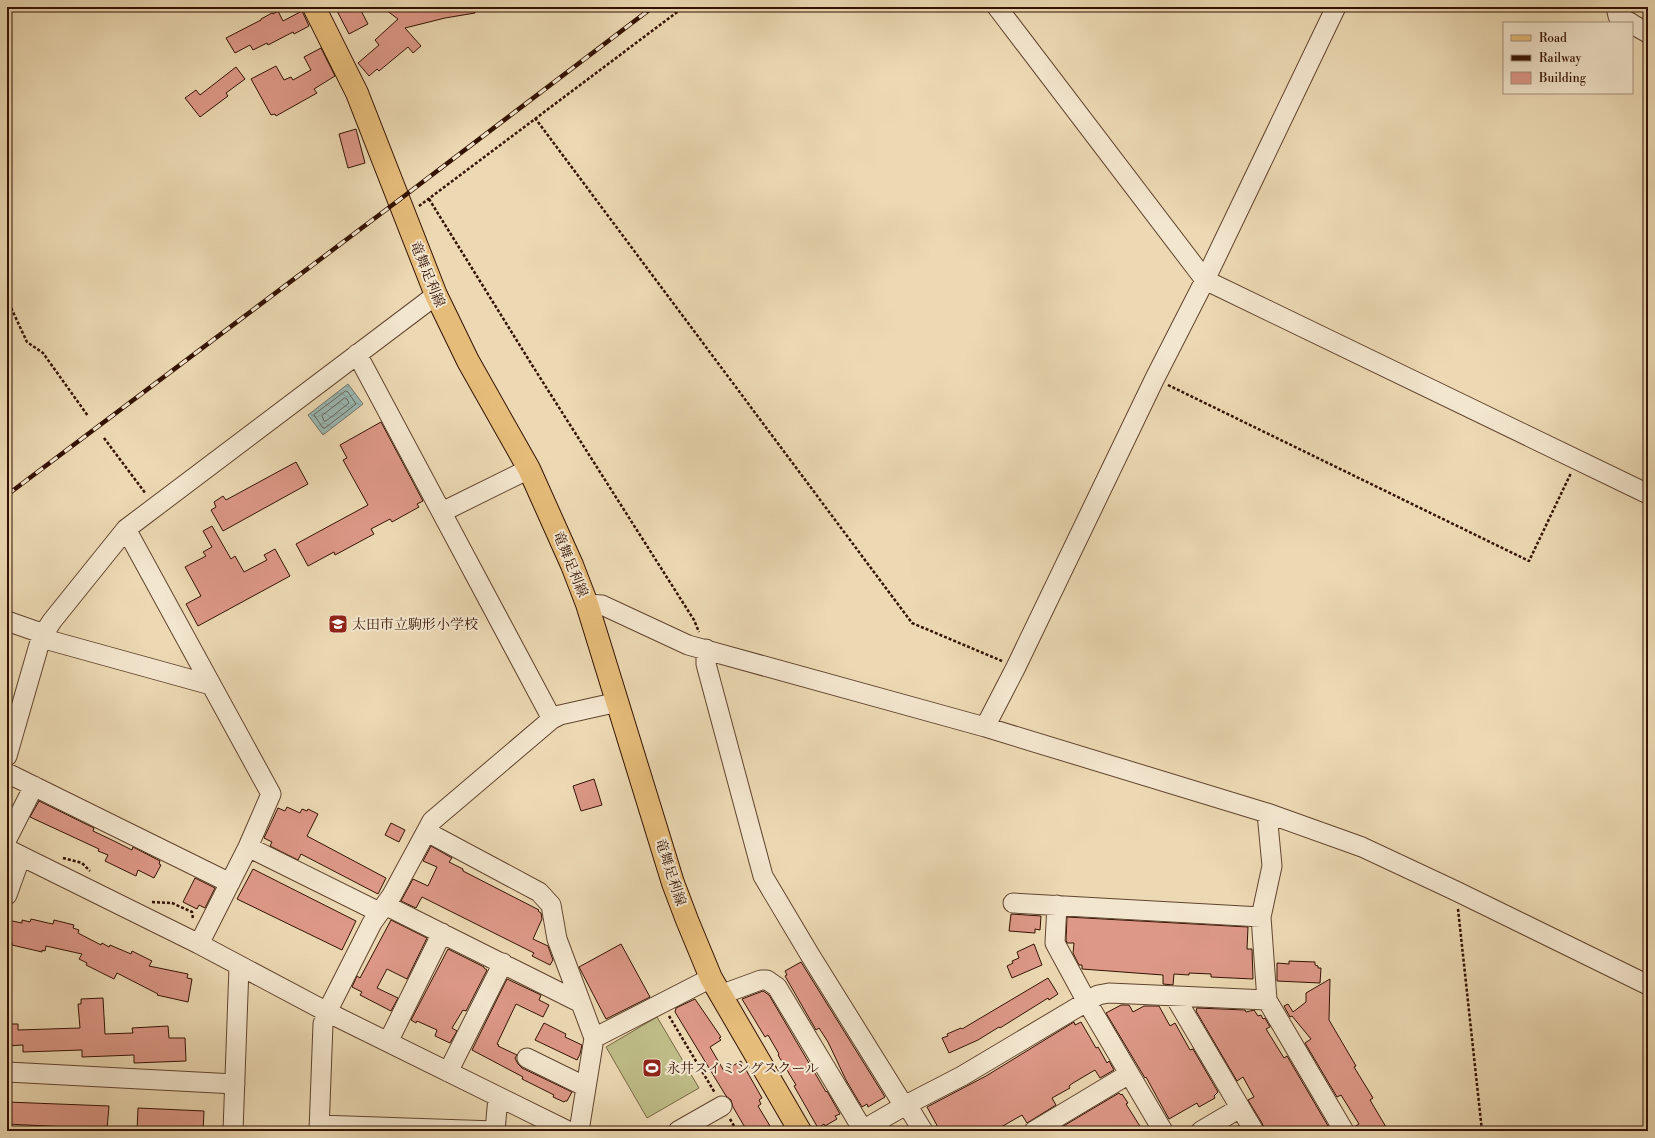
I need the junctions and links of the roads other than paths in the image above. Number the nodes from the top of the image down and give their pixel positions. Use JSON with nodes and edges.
{"nodes":[{"id":1,"x":314,"y":7,"type":"edge"},
{"id":2,"x":997,"y":7,"type":"edge"},
{"id":3,"x":1336,"y":7,"type":"edge"},
{"id":4,"x":1616,"y":7,"type":"edge"},
{"id":5,"x":1629,"y":22,"type":"edge"},
{"id":6,"x":1633,"y":24,"type":"edge"},
{"id":7,"x":1648,"y":33,"type":"edge"},
{"id":8,"x":1205,"y":280,"type":"junction"},
{"id":9,"x":436,"y":296,"type":"junction"},
{"id":10,"x":357,"y":354,"type":"junction"},
{"id":11,"x":529,"y":468,"type":"junction"},
{"id":12,"x":1648,"y":494,"type":"edge"},
{"id":13,"x":442,"y":512,"type":"junction"},
{"id":14,"x":126,"y":529,"type":"junction"},
{"id":15,"x":587,"y":604,"type":"junction"},
{"id":16,"x":7,"y":621,"type":"edge"},
{"id":17,"x":42,"y":636,"type":"junction"},
{"id":18,"x":706,"y":649,"type":"junction"},
{"id":19,"x":211,"y":686,"type":"junction"},
{"id":20,"x":618,"y":702,"type":"junction"},
{"id":21,"x":552,"y":719,"type":"junction"},
{"id":22,"x":985,"y":727,"type":"junction"},
{"id":23,"x":7,"y":756,"type":"edge"},
{"id":24,"x":7,"y":773,"type":"edge"},
{"id":25,"x":34,"y":786,"type":"junction"},
{"id":26,"x":1267,"y":813,"type":"junction"},
{"id":27,"x":427,"y":832,"type":"junction"},
{"id":28,"x":7,"y":839,"type":"edge"},
{"id":29,"x":248,"y":847,"type":"junction"},
{"id":30,"x":14,"y":852,"type":"edge"},
{"id":31,"x":230,"y":883,"type":"junction"},
{"id":32,"x":7,"y":895,"type":"edge"},
{"id":33,"x":1013,"y":903,"type":"dead end"},
{"id":34,"x":1057,"y":905,"type":"junction"},
{"id":35,"x":382,"y":908,"type":"junction"},
{"id":36,"x":1261,"y":917,"type":"junction"},
{"id":37,"x":442,"y":933,"type":"junction"},
{"id":38,"x":199,"y":944,"type":"junction"},
{"id":39,"x":503,"y":963,"type":"junction"},
{"id":40,"x":240,"y":967,"type":"junction"},
{"id":41,"x":1648,"y":985,"type":"edge"},
{"id":42,"x":716,"y":986,"type":"junction"},
{"id":43,"x":1175,"y":997,"type":"junction"},
{"id":44,"x":1267,"y":1000,"type":"junction"},
{"id":45,"x":1087,"y":1002,"type":"junction"},
{"id":46,"x":581,"y":1003,"type":"junction"},
{"id":47,"x":327,"y":1012,"type":"junction"},
{"id":48,"x":594,"y":1038,"type":"junction"},
{"id":49,"x":388,"y":1042,"type":"junction"},
{"id":50,"x":527,"y":1058,"type":"dead end"},
{"id":51,"x":7,"y":1072,"type":"edge"},
{"id":52,"x":448,"y":1072,"type":"junction"},
{"id":53,"x":1129,"y":1074,"type":"junction"},
{"id":54,"x":235,"y":1084,"type":"junction"},
{"id":55,"x":586,"y":1087,"type":"junction"},
{"id":56,"x":498,"y":1097,"type":"junction"},
{"id":57,"x":905,"y":1105,"type":"junction"},
{"id":58,"x":722,"y":1106,"type":"road end"},
{"id":59,"x":1240,"y":1108,"type":"junction"},
{"id":60,"x":319,"y":1128,"type":"edge"},
{"id":61,"x":233,"y":1131,"type":"edge"},
{"id":62,"x":495,"y":1131,"type":"edge"},
{"id":63,"x":568,"y":1131,"type":"edge"},
{"id":64,"x":579,"y":1131,"type":"edge"},
{"id":65,"x":678,"y":1131,"type":"edge"},
{"id":66,"x":800,"y":1131,"type":"edge"},
{"id":67,"x":862,"y":1131,"type":"edge"},
{"id":68,"x":923,"y":1131,"type":"edge"},
{"id":69,"x":1034,"y":1131,"type":"edge"},
{"id":70,"x":1163,"y":1131,"type":"edge"},
{"id":71,"x":1201,"y":1131,"type":"edge"},
{"id":72,"x":1254,"y":1131,"type":"edge"},
{"id":73,"x":1344,"y":1131,"type":"edge"}],
"edges":[{"from":1,"to":9,"type":"main road","name":"竜舞足利線"},
{"from":2,"to":8,"type":"street"},
{"from":3,"to":8,"type":"street"},
{"from":4,"to":5,"type":"street"},
{"from":6,"to":7,"type":"street"},
{"from":8,"to":12,"type":"street"},
{"from":8,"to":22,"type":"street"},
{"from":9,"to":10,"type":"street"},
{"from":9,"to":11,"type":"main road","name":"竜舞足利線"},
{"from":10,"to":13,"type":"street"},
{"from":10,"to":14,"type":"street"},
{"from":11,"to":13,"type":"street"},
{"from":11,"to":15,"type":"main road","name":"竜舞足利線"},
{"from":13,"to":21,"type":"street"},
{"from":14,"to":17,"type":"street"},
{"from":14,"to":19,"type":"street"},
{"from":15,"to":18,"type":"street"},
{"from":15,"to":20,"type":"main road","name":"竜舞足利線"},
{"from":16,"to":17,"type":"street"},
{"from":17,"to":19,"type":"street"},
{"from":17,"to":23,"type":"street"},
{"from":18,"to":22,"type":"street"},
{"from":18,"to":57,"type":"street"},
{"from":19,"to":29,"type":"street"},
{"from":20,"to":21,"type":"street"},
{"from":20,"to":42,"type":"main road","name":"竜舞足利線"},
{"from":21,"to":27,"type":"street"},
{"from":22,"to":26,"type":"street"},
{"from":24,"to":25,"type":"street"},
{"from":25,"to":28,"type":"street"},
{"from":25,"to":31,"type":"street"},
{"from":26,"to":36,"type":"street"},
{"from":26,"to":41,"type":"street"},
{"from":27,"to":35,"type":"street"},
{"from":27,"to":46,"type":"street"},
{"from":29,"to":31,"type":"street"},
{"from":29,"to":35,"type":"street"},
{"from":30,"to":32,"type":"street"},
{"from":30,"to":38,"type":"street"},
{"from":31,"to":38,"type":"street"},
{"from":33,"to":34,"type":"street"},
{"from":34,"to":36,"type":"street"},
{"from":34,"to":45,"type":"street"},
{"from":35,"to":37,"type":"street"},
{"from":35,"to":47,"type":"street"},
{"from":36,"to":44,"type":"street"},
{"from":37,"to":39,"type":"street"},
{"from":37,"to":49,"type":"street"},
{"from":38,"to":40,"type":"street"},
{"from":39,"to":46,"type":"street"},
{"from":39,"to":52,"type":"street"},
{"from":40,"to":47,"type":"street"},
{"from":40,"to":54,"type":"street"},
{"from":42,"to":48,"type":"street"},
{"from":42,"to":66,"type":"main road","name":"竜舞足利線"},
{"from":42,"to":67,"type":"street"},
{"from":43,"to":44,"type":"street"},
{"from":43,"to":45,"type":"street"},
{"from":43,"to":59,"type":"street"},
{"from":44,"to":73,"type":"street"},
{"from":45,"to":53,"type":"street"},
{"from":45,"to":57,"type":"street"},
{"from":46,"to":48,"type":"street"},
{"from":47,"to":49,"type":"street"},
{"from":47,"to":60,"type":"street"},
{"from":48,"to":55,"type":"street"},
{"from":49,"to":52,"type":"street"},
{"from":50,"to":55,"type":"street"},
{"from":51,"to":54,"type":"street"},
{"from":52,"to":56,"type":"street"},
{"from":53,"to":69,"type":"street"},
{"from":53,"to":70,"type":"street"},
{"from":54,"to":61,"type":"street"},
{"from":55,"to":64,"type":"street"},
{"from":56,"to":62,"type":"street"},
{"from":56,"to":63,"type":"street"},
{"from":57,"to":67,"type":"street"},
{"from":57,"to":68,"type":"street"},
{"from":58,"to":65,"type":"street"},
{"from":59,"to":71,"type":"street"},
{"from":59,"to":72,"type":"street"},
{"from":60,"to":62,"type":"street"}]}
